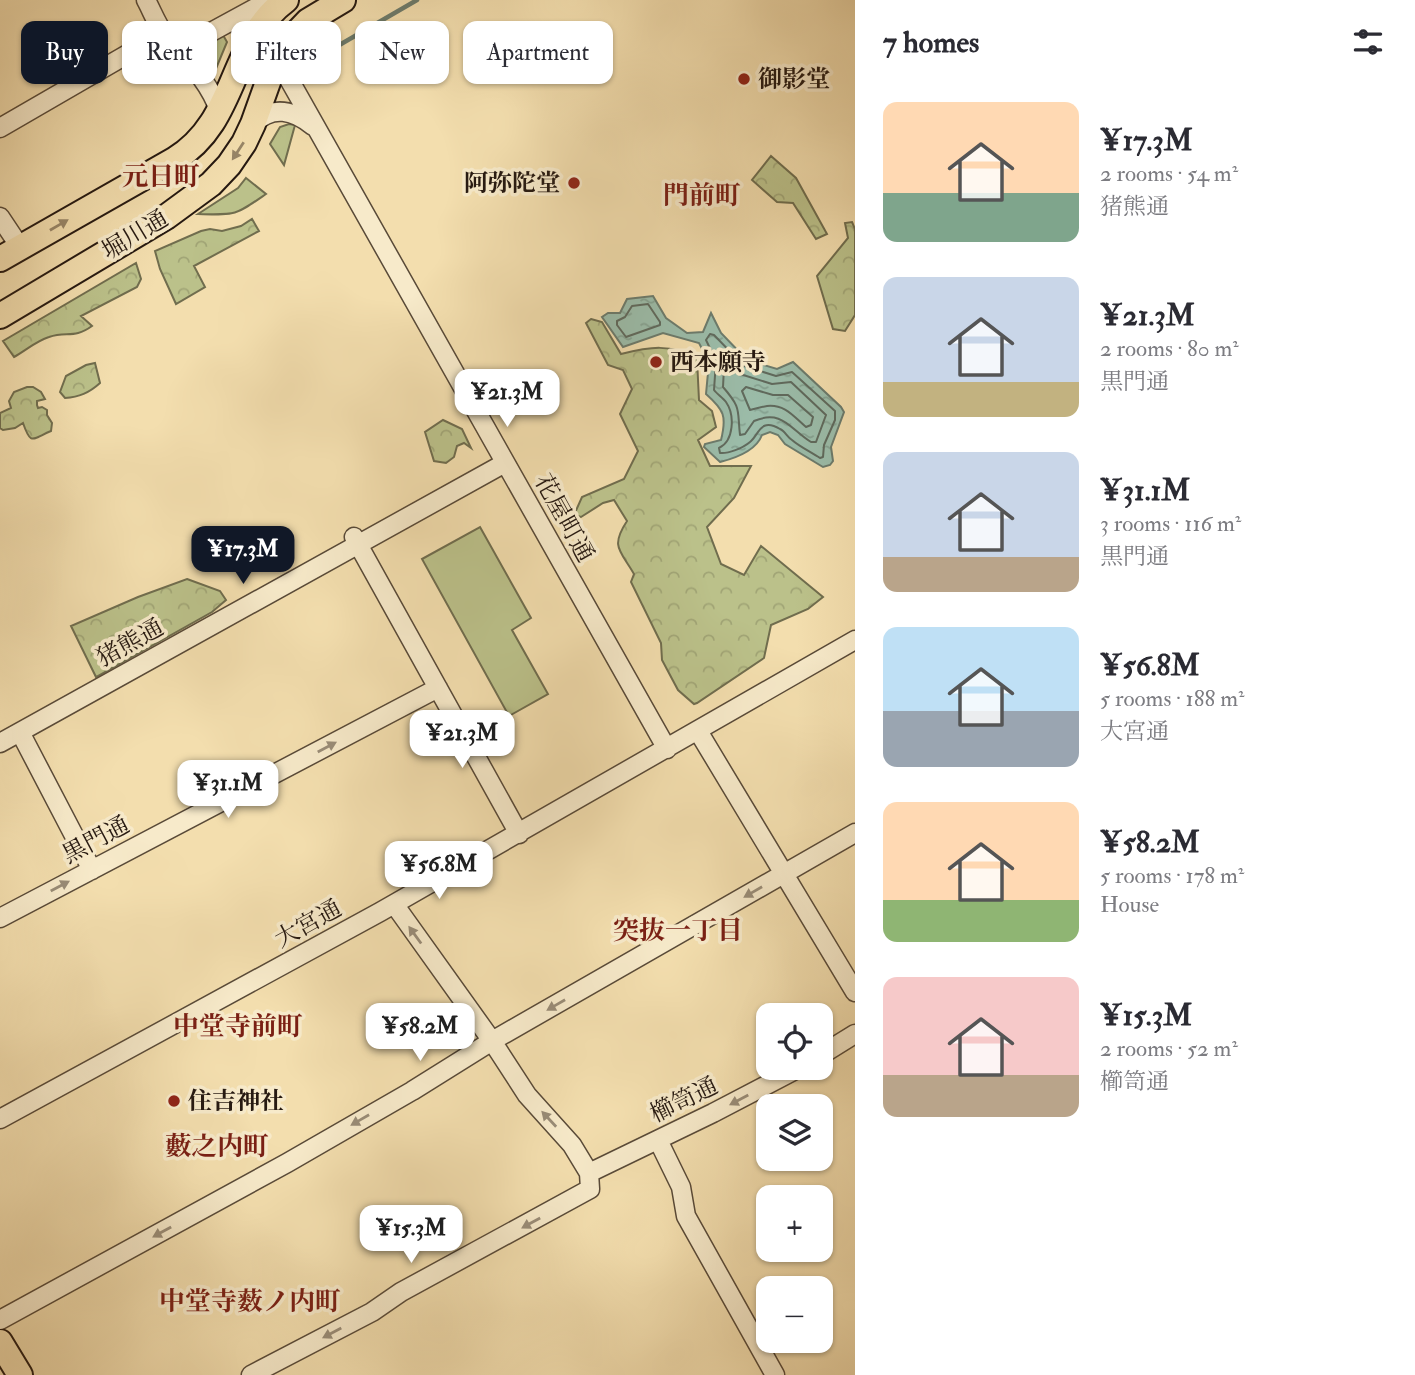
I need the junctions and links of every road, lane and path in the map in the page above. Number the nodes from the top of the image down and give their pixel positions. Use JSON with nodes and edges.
{"nodes":[{"id":1,"x":146,"y":0,"type":"edge"},
{"id":2,"x":277,"y":0,"type":"edge"},
{"id":3,"x":286,"y":0,"type":"edge"},
{"id":4,"x":343,"y":0,"type":"edge"},
{"id":5,"x":157,"y":21,"type":"edge"},
{"id":6,"x":308,"y":21,"type":"edge"},
{"id":7,"x":217,"y":29,"type":"edge"},
{"id":8,"x":122,"y":57,"type":"edge"},
{"id":9,"x":205,"y":84,"type":"edge"},
{"id":10,"x":268,"y":84,"type":"edge"},
{"id":11,"x":291,"y":84,"type":"edge"},
{"id":12,"x":220,"y":113,"type":"junction"},
{"id":13,"x":253,"y":124,"type":"junction"},
{"id":14,"x":0,"y":128,"type":"edge"},
{"id":15,"x":315,"y":128,"type":"junction"},
{"id":16,"x":0,"y":218,"type":"edge"},
{"id":17,"x":10,"y":253,"type":"edge"},
{"id":18,"x":0,"y":316,"type":"edge"},
{"id":19,"x":505,"y":463,"type":"junction"},
{"id":20,"x":356,"y":541,"type":"junction"},
{"id":21,"x":855,"y":640,"type":"edge"},
{"id":22,"x":438,"y":688,"type":"junction"},
{"id":23,"x":698,"y":731,"type":"junction"},
{"id":24,"x":20,"y":732,"type":"junction"},
{"id":25,"x":0,"y":743,"type":"edge"},
{"id":26,"x":667,"y":749,"type":"junction"},
{"id":27,"x":855,"y":833,"type":"edge"},
{"id":28,"x":519,"y":834,"type":"junction"},
{"id":29,"x":92,"y":870,"type":"junction"},
{"id":30,"x":785,"y":873,"type":"junction"},
{"id":31,"x":394,"y":904,"type":"junction"},
{"id":32,"x":0,"y":918,"type":"edge"},
{"id":33,"x":855,"y":992,"type":"edge"},
{"id":34,"x":855,"y":1034,"type":"edge"},
{"id":35,"x":492,"y":1041,"type":"junction"},
{"id":36,"x":833,"y":1048,"type":"edge"},
{"id":37,"x":776,"y":1080,"type":"edge"},
{"id":38,"x":0,"y":1119,"type":"edge"},
{"id":39,"x":658,"y":1140,"type":"junction"},
{"id":40,"x":590,"y":1181,"type":"junction"},
{"id":41,"x":0,"y":1320,"type":"edge"},
{"id":42,"x":0,"y":1342,"type":"edge"},
{"id":43,"x":20,"y":1375,"type":"edge"},
{"id":44,"x":251,"y":1375,"type":"edge"},
{"id":45,"x":775,"y":1375,"type":"edge"}],
"edges":[{"from":1,"to":5,"type":"street"},
{"from":2,"to":7,"type":"street"},
{"from":3,"to":12,"type":"highway","name":"堀川通"},
{"from":4,"to":6,"type":"highway","name":"堀川通"},
{"from":8,"to":14,"type":"street"},
{"from":9,"to":12,"type":"street"},
{"from":10,"to":13,"type":"highway","name":"堀川通"},
{"from":11,"to":15,"type":"street","name":"花屋町通"},
{"from":17,"to":12,"type":"highway","name":"堀川通","one_way":true},
{"from":13,"to":15,"type":"street"},
{"from":13,"to":18,"type":"highway","name":"堀川通","one_way":true},
{"from":15,"to":19,"type":"street","name":"花屋町通"},
{"from":16,"to":17,"type":"street"},
{"from":19,"to":20,"type":"street","name":"猪熊通"},
{"from":19,"to":26,"type":"street","name":"花屋町通"},
{"from":20,"to":22,"type":"street"},
{"from":20,"to":24,"type":"street","name":"猪熊通"},
{"from":21,"to":23,"type":"street","name":"大宮通"},
{"from":22,"to":28,"type":"street"},
{"from":29,"to":22,"type":"street","name":"黒門通","one_way":true},
{"from":23,"to":26,"type":"street","name":"大宮通"},
{"from":23,"to":30,"type":"street"},
{"from":24,"to":25,"type":"street","name":"猪熊通"},
{"from":24,"to":29,"type":"street"},
{"from":26,"to":28,"type":"street","name":"大宮通"},
{"from":27,"to":30,"type":"street"},
{"from":28,"to":31,"type":"street","name":"大宮通"},
{"from":32,"to":29,"type":"street","name":"黒門通","one_way":true},
{"from":30,"to":33,"type":"street"},
{"from":30,"to":35,"type":"street","one_way":true},
{"from":35,"to":31,"type":"street","one_way":true},
{"from":31,"to":38,"type":"street","name":"大宮通"},
{"from":34,"to":36,"type":"street"},
{"from":40,"to":35,"type":"street","one_way":true},
{"from":35,"to":41,"type":"street","one_way":true},
{"from":37,"to":39,"type":"street","name":"櫛笥通","one_way":true},
{"from":39,"to":40,"type":"street","name":"櫛笥通"},
{"from":39,"to":45,"type":"street"},
{"from":40,"to":44,"type":"street","name":"櫛笥通","one_way":true},
{"from":42,"to":43,"type":"highway"}]}
